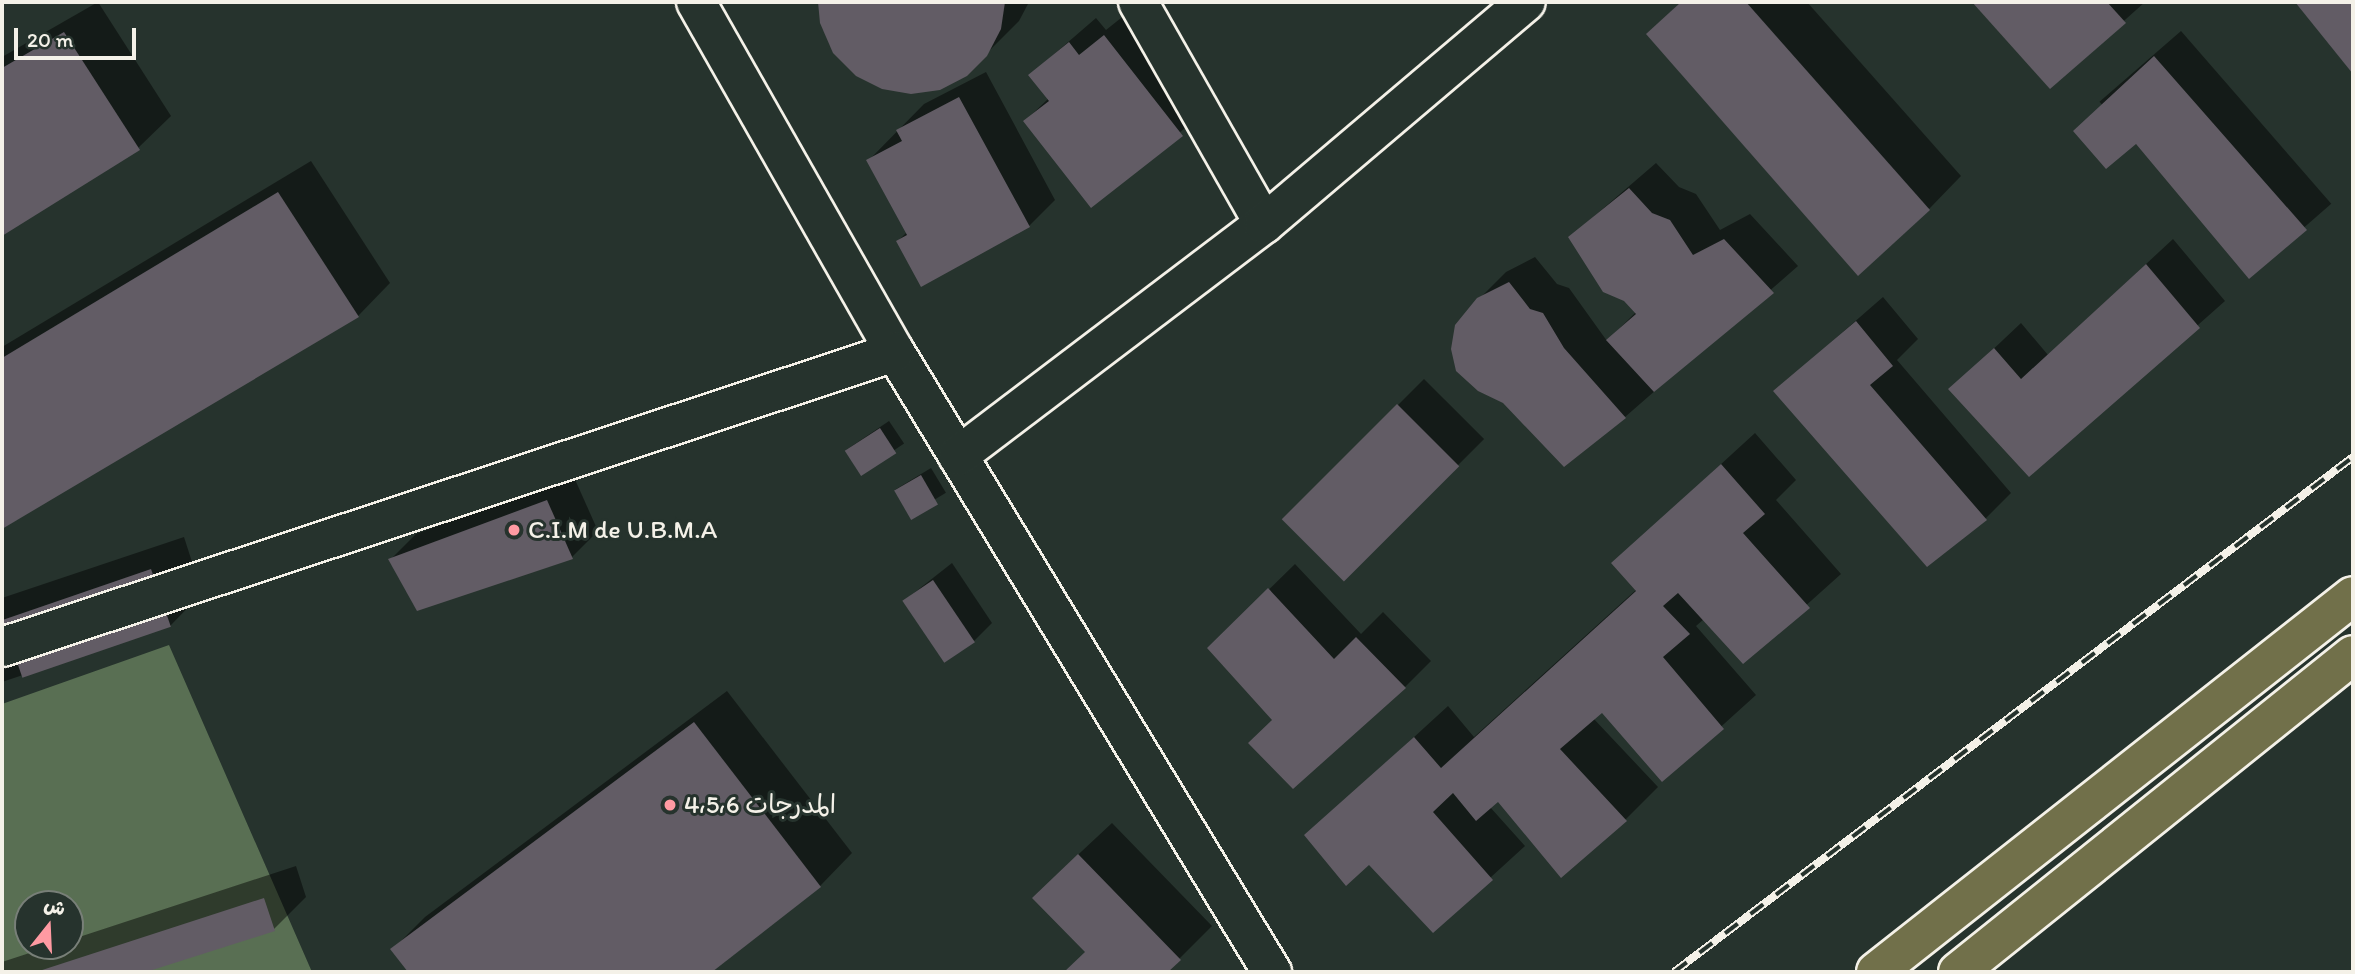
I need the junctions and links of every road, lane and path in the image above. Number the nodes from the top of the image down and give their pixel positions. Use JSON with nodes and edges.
{"nodes":[{"id":1,"x":696,"y":2,"type":"edge"},
{"id":2,"x":1138,"y":2,"type":"edge"},
{"id":3,"x":1526,"y":2,"type":"edge"},
{"id":4,"x":1264,"y":224,"type":"junction"},
{"id":5,"x":895,"y":352,"type":"junction"},
{"id":6,"x":958,"y":456,"type":"junction"},
{"id":7,"x":2353,"y":596,"type":"edge"},
{"id":8,"x":2,"y":647,"type":"edge"},
{"id":9,"x":2353,"y":655,"type":"edge"},
{"id":10,"x":1272,"y":972,"type":"edge"},
{"id":11,"x":1876,"y":972,"type":"edge"},
{"id":12,"x":1958,"y":972,"type":"edge"}],
"edges":[{"from":1,"to":5,"type":"lane"},
{"from":2,"to":4,"type":"lane"},
{"from":3,"to":4,"type":"lane"},
{"from":4,"to":6,"type":"lane"},
{"from":5,"to":6,"type":"lane"},
{"from":5,"to":8,"type":"lane"},
{"from":6,"to":10,"type":"lane"},
{"from":7,"to":11,"type":"main road"},
{"from":9,"to":12,"type":"main road"}]}
